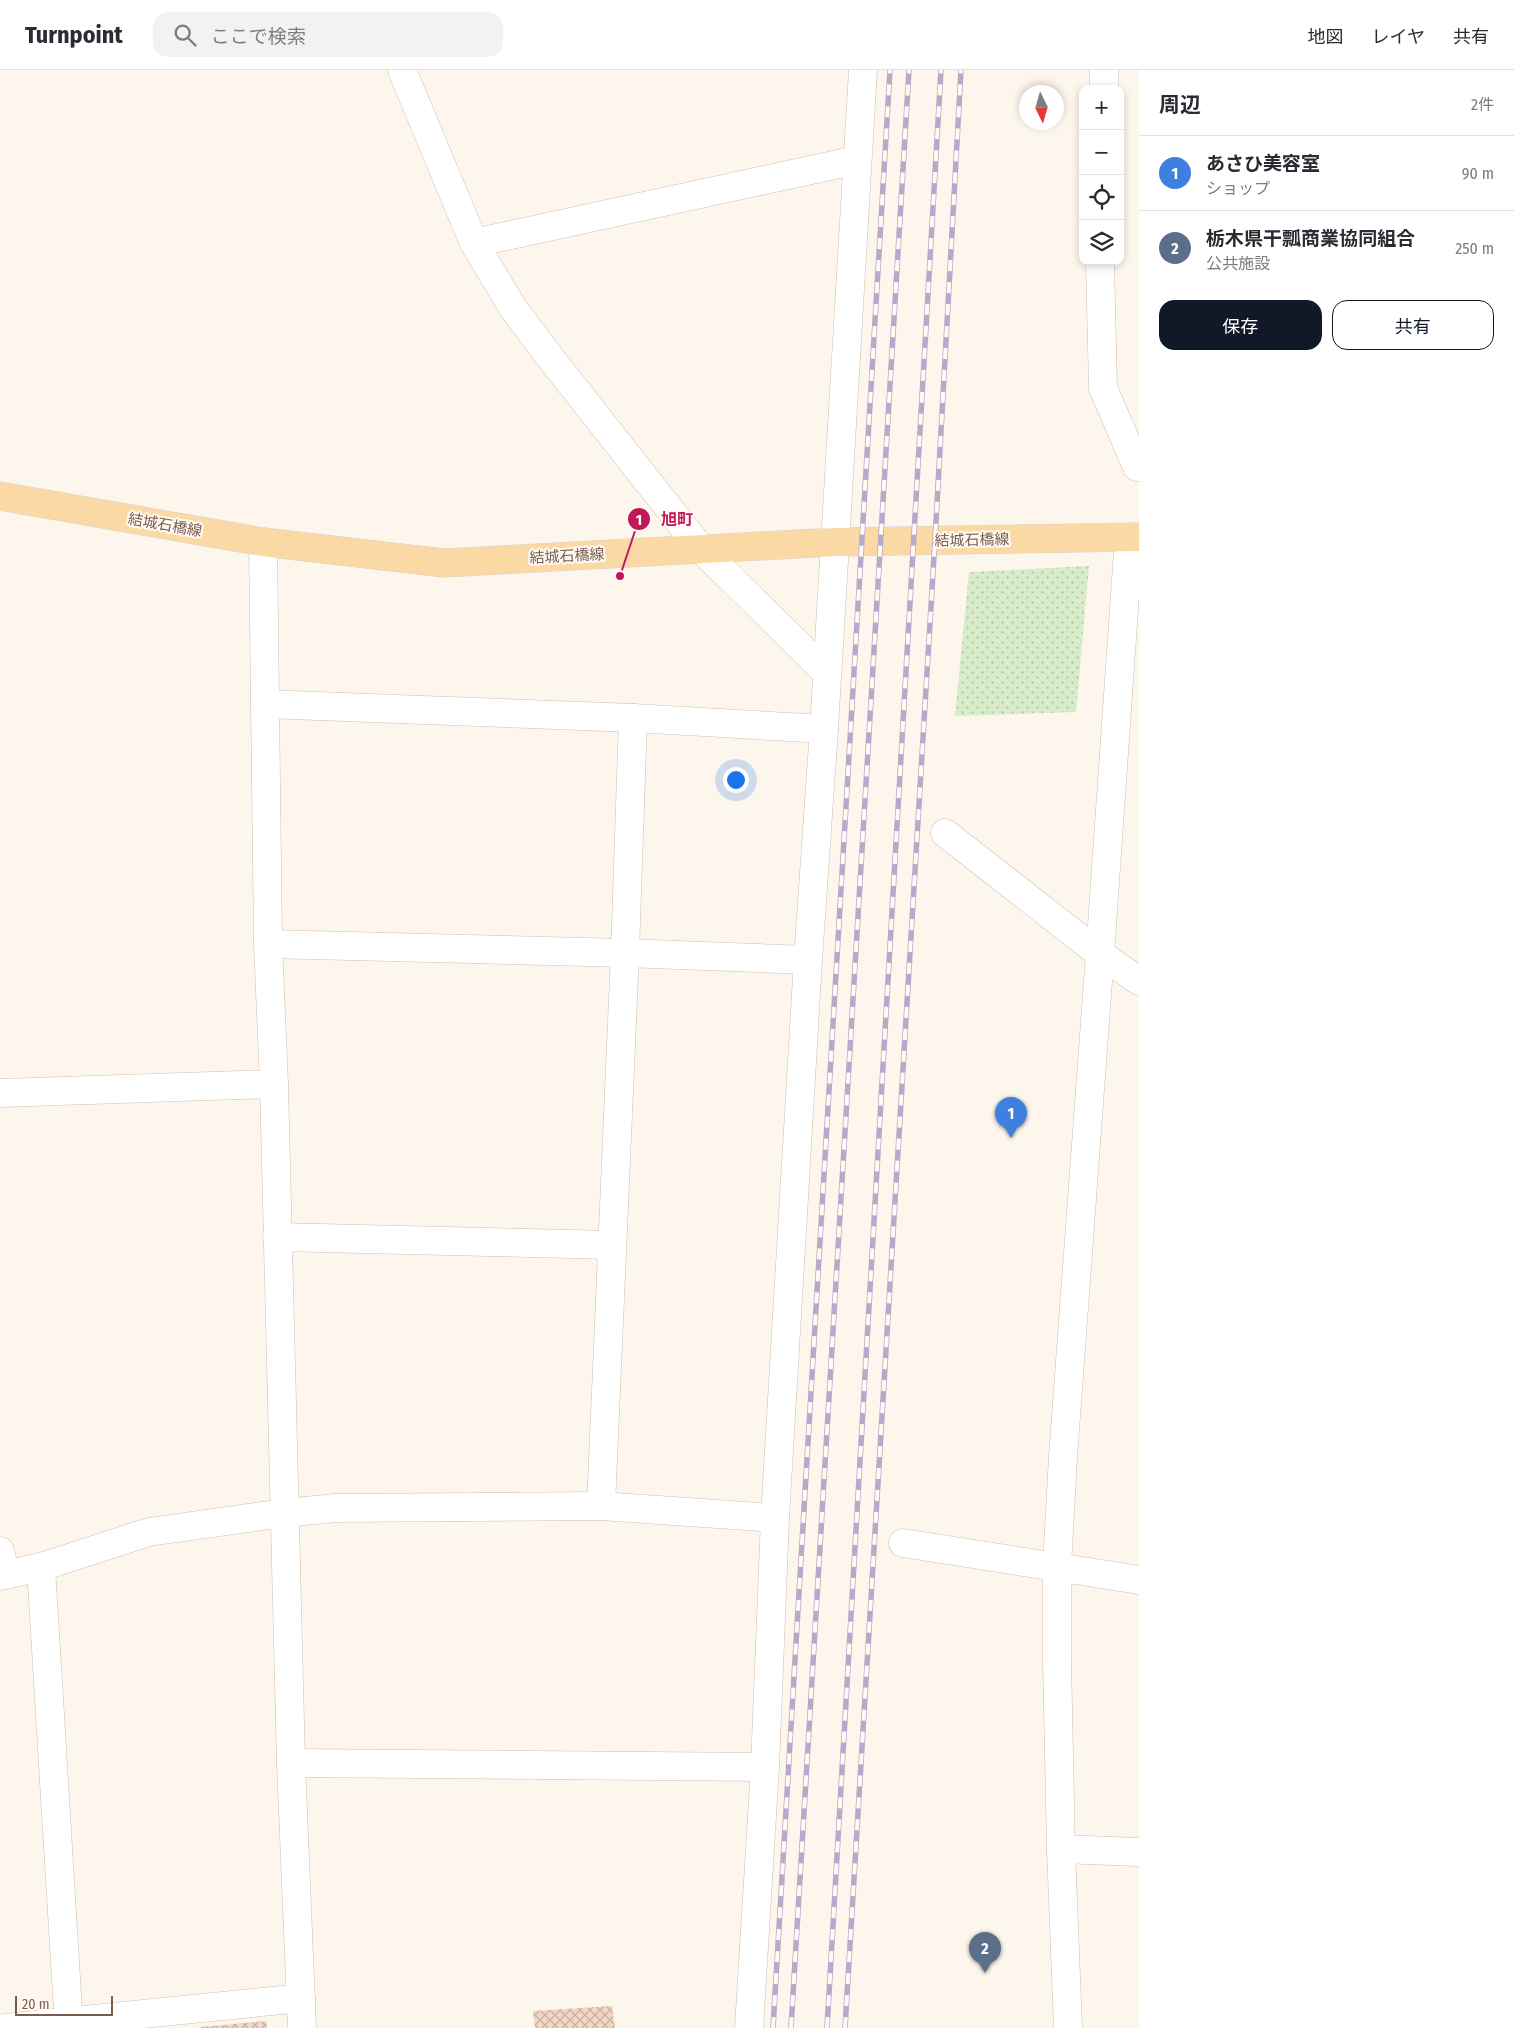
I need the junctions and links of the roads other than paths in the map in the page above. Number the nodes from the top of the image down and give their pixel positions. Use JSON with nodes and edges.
{"nodes":[{"id":1,"x":402,"y":70,"type":"edge"},
{"id":2,"x":863,"y":70,"type":"edge"},
{"id":3,"x":1104,"y":70,"type":"edge"},
{"id":4,"x":1104,"y":85,"type":"edge"},
{"id":5,"x":857,"y":160,"type":"junction"},
{"id":6,"x":474,"y":243,"type":"junction"},
{"id":7,"x":1100,"y":265,"type":"edge"},
{"id":8,"x":1138,"y":473,"type":"edge"},
{"id":9,"x":0,"y":496,"type":"edge"},
{"id":10,"x":1134,"y":537,"type":"edge"},
{"id":11,"x":263,"y":542,"type":"junction"},
{"id":12,"x":835,"y":542,"type":"junction"},
{"id":13,"x":702,"y":549,"type":"junction"},
{"id":14,"x":827,"y":673,"type":"junction"},
{"id":15,"x":265,"y":704,"type":"junction"},
{"id":16,"x":632,"y":718,"type":"junction"},
{"id":17,"x":824,"y":729,"type":"junction"},
{"id":18,"x":945,"y":833,"type":"dead end"},
{"id":19,"x":268,"y":944,"type":"junction"},
{"id":20,"x":625,"y":953,"type":"junction"},
{"id":21,"x":1100,"y":954,"type":"junction"},
{"id":22,"x":808,"y":960,"type":"junction"},
{"id":23,"x":1139,"y":981,"type":"edge"},
{"id":24,"x":274,"y":1084,"type":"junction"},
{"id":25,"x":0,"y":1093,"type":"edge"},
{"id":26,"x":277,"y":1237,"type":"junction"},
{"id":27,"x":612,"y":1245,"type":"junction"},
{"id":28,"x":601,"y":1506,"type":"junction"},
{"id":29,"x":284,"y":1513,"type":"junction"},
{"id":30,"x":775,"y":1518,"type":"junction"},
{"id":31,"x":903,"y":1543,"type":"dead end"},
{"id":32,"x":1057,"y":1566,"type":"junction"},
{"id":33,"x":2,"y":1567,"type":"edge"},
{"id":34,"x":41,"y":1568,"type":"junction"},
{"id":35,"x":1139,"y":1580,"type":"edge"},
{"id":36,"x":291,"y":1763,"type":"junction"},
{"id":37,"x":765,"y":1767,"type":"junction"},
{"id":38,"x":1061,"y":1849,"type":"junction"},
{"id":39,"x":1139,"y":1852,"type":"edge"},
{"id":40,"x":301,"y":1998,"type":"junction"},
{"id":41,"x":69,"y":2025,"type":"edge"},
{"id":42,"x":5,"y":2028,"type":"edge"},
{"id":43,"x":302,"y":2028,"type":"edge"},
{"id":44,"x":749,"y":2028,"type":"edge"},
{"id":45,"x":1068,"y":2028,"type":"edge"}],
"edges":[{"from":1,"to":6,"type":"street"},
{"from":2,"to":5,"type":"street"},
{"from":3,"to":4,"type":"street"},
{"from":5,"to":6,"type":"street"},
{"from":5,"to":12,"type":"street"},
{"from":6,"to":13,"type":"street"},
{"from":7,"to":8,"type":"street"},
{"from":9,"to":11,"type":"main road","name":"結城石橋線"},
{"from":10,"to":12,"type":"main road","name":"結城石橋線"},
{"from":10,"to":21,"type":"street"},
{"from":11,"to":13,"type":"main road","name":"結城石橋線"},
{"from":11,"to":15,"type":"street"},
{"from":12,"to":13,"type":"main road","name":"結城石橋線"},
{"from":12,"to":14,"type":"street"},
{"from":13,"to":14,"type":"street"},
{"from":14,"to":17,"type":"street"},
{"from":15,"to":16,"type":"street"},
{"from":15,"to":19,"type":"street"},
{"from":16,"to":17,"type":"street"},
{"from":16,"to":20,"type":"street"},
{"from":17,"to":22,"type":"street"},
{"from":18,"to":21,"type":"street"},
{"from":19,"to":20,"type":"street"},
{"from":19,"to":24,"type":"street"},
{"from":20,"to":22,"type":"street"},
{"from":20,"to":27,"type":"street"},
{"from":21,"to":23,"type":"street"},
{"from":21,"to":32,"type":"street"},
{"from":22,"to":30,"type":"street"},
{"from":24,"to":25,"type":"street"},
{"from":24,"to":26,"type":"street"},
{"from":26,"to":27,"type":"street"},
{"from":26,"to":29,"type":"street"},
{"from":27,"to":28,"type":"street"},
{"from":28,"to":29,"type":"street"},
{"from":28,"to":30,"type":"street"},
{"from":29,"to":34,"type":"street"},
{"from":29,"to":36,"type":"street"},
{"from":30,"to":37,"type":"street"},
{"from":31,"to":32,"type":"street"},
{"from":32,"to":35,"type":"street"},
{"from":32,"to":38,"type":"street"},
{"from":33,"to":34,"type":"street"},
{"from":34,"to":41,"type":"street"},
{"from":36,"to":37,"type":"street"},
{"from":36,"to":40,"type":"street"},
{"from":37,"to":44,"type":"street"},
{"from":38,"to":39,"type":"street"},
{"from":38,"to":45,"type":"street"},
{"from":40,"to":41,"type":"street"},
{"from":40,"to":43,"type":"street"},
{"from":41,"to":42,"type":"street"}]}
